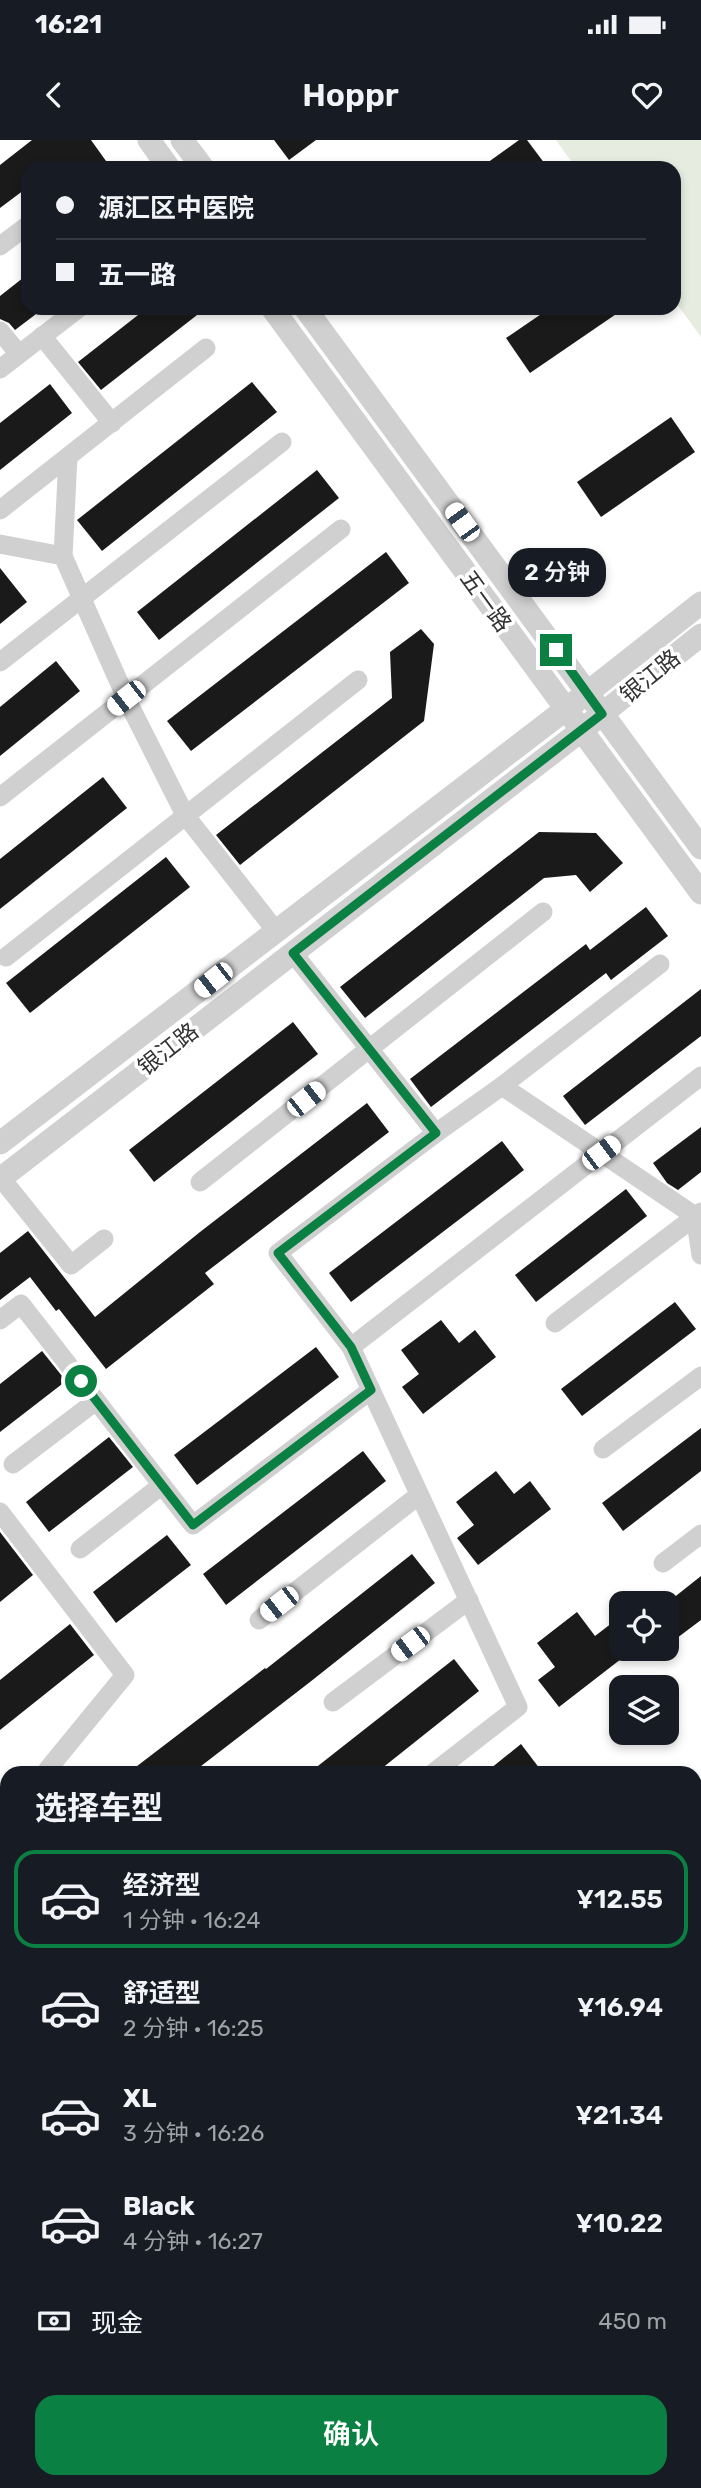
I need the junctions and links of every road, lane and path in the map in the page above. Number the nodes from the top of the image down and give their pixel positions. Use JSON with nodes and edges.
{"nodes":[{"id":1,"x":149,"y":140,"type":"edge"},
{"id":2,"x":182,"y":140,"type":"edge"},
{"id":3,"x":164,"y":161,"type":"edge"},
{"id":4,"x":198,"y":161,"type":"edge"},
{"id":5,"x":21,"y":230,"type":"edge"},
{"id":6,"x":0,"y":246,"type":"edge"},
{"id":7,"x":70,"y":315,"type":"edge"},
{"id":8,"x":277,"y":315,"type":"edge"},
{"id":9,"x":310,"y":315,"type":"edge"},
{"id":10,"x":0,"y":331,"type":"edge"},
{"id":11,"x":42,"y":336,"type":"junction"},
{"id":12,"x":206,"y":348,"type":"dead end"},
{"id":13,"x":19,"y":354,"type":"junction"},
{"id":14,"x":0,"y":369,"type":"edge"},
{"id":15,"x":112,"y":423,"type":"junction"},
{"id":16,"x":282,"y":442,"type":"dead end"},
{"id":17,"x":68,"y":457,"type":"junction"},
{"id":18,"x":0,"y":510,"type":"edge"},
{"id":19,"x":341,"y":529,"type":"dead end"},
{"id":20,"x":0,"y":544,"type":"edge"},
{"id":21,"x":63,"y":556,"type":"junction"},
{"id":22,"x":81,"y":599,"type":"junction"},
{"id":23,"x":701,"y":603,"type":"edge"},
{"id":24,"x":701,"y":635,"type":"edge"},
{"id":25,"x":0,"y":662,"type":"edge"},
{"id":26,"x":358,"y":680,"type":"dead end"},
{"id":27,"x":587,"y":693,"type":"junction"},
{"id":28,"x":126,"y":698,"type":"junction"},
{"id":29,"x":566,"y":709,"type":"junction"},
{"id":30,"x":602,"y":714,"type":"junction"},
{"id":31,"x":582,"y":730,"type":"junction"},
{"id":32,"x":0,"y":797,"type":"edge"},
{"id":33,"x":185,"y":815,"type":"junction"},
{"id":34,"x":701,"y":848,"type":"edge"},
{"id":35,"x":701,"y":893,"type":"edge"},
{"id":36,"x":543,"y":912,"type":"dead end"},
{"id":37,"x":276,"y":931,"type":"junction"},
{"id":38,"x":293,"y":953,"type":"junction"},
{"id":39,"x":6,"y":957,"type":"dead end"},
{"id":40,"x":660,"y":964,"type":"dead end"},
{"id":41,"x":369,"y":1049,"type":"junction"},
{"id":42,"x":701,"y":1076,"type":"edge"},
{"id":43,"x":502,"y":1086,"type":"junction"},
{"id":44,"x":436,"y":1133,"type":"junction"},
{"id":45,"x":0,"y":1143,"type":"edge"},
{"id":46,"x":601,"y":1153,"type":"junction"},
{"id":47,"x":0,"y":1178,"type":"edge"},
{"id":48,"x":200,"y":1182,"type":"dead end"},
{"id":49,"x":698,"y":1214,"type":"edge"},
{"id":50,"x":104,"y":1239,"type":"dead end"},
{"id":51,"x":701,"y":1255,"type":"edge"},
{"id":52,"x":0,"y":1320,"type":"edge"},
{"id":53,"x":555,"y":1323,"type":"dead end"},
{"id":54,"x":351,"y":1347,"type":"junction"},
{"id":55,"x":701,"y":1376,"type":"edge"},
{"id":56,"x":371,"y":1390,"type":"junction"},
{"id":57,"x":96,"y":1401,"type":"junction"},
{"id":58,"x":603,"y":1449,"type":"dead end"},
{"id":59,"x":13,"y":1464,"type":"dead end"},
{"id":60,"x":162,"y":1485,"type":"junction"},
{"id":61,"x":419,"y":1495,"type":"junction"},
{"id":62,"x":0,"y":1512,"type":"edge"},
{"id":63,"x":701,"y":1534,"type":"edge"},
{"id":64,"x":80,"y":1549,"type":"dead end"},
{"id":65,"x":663,"y":1563,"type":"dead end"},
{"id":66,"x":469,"y":1600,"type":"junction"},
{"id":67,"x":259,"y":1620,"type":"dead end"},
{"id":68,"x":333,"y":1702,"type":"dead end"},
{"id":69,"x":50,"y":1766,"type":"edge"},
{"id":70,"x":442,"y":1766,"type":"edge"}],
"edges":[{"from":1,"to":3,"type":"street"},
{"from":2,"to":4,"type":"street"},
{"from":5,"to":6,"type":"street"},
{"from":7,"to":11,"type":"street"},
{"from":8,"to":29,"type":"street","name":"五一路"},
{"from":9,"to":27,"type":"street","name":"五一路"},
{"from":10,"to":13,"type":"street"},
{"from":11,"to":13,"type":"street"},
{"from":11,"to":15,"type":"street"},
{"from":12,"to":15,"type":"street"},
{"from":13,"to":14,"type":"street"},
{"from":15,"to":17,"type":"street"},
{"from":16,"to":22,"type":"street"},
{"from":17,"to":18,"type":"street"},
{"from":17,"to":21,"type":"street"},
{"from":19,"to":28,"type":"street"},
{"from":20,"to":21,"type":"street"},
{"from":21,"to":22,"type":"street"},
{"from":22,"to":25,"type":"street"},
{"from":22,"to":28,"type":"street"},
{"from":23,"to":27,"type":"street","name":"银江路"},
{"from":24,"to":30,"type":"street","name":"银江路"},
{"from":26,"to":33,"type":"street"},
{"from":27,"to":29,"type":"street","name":"银江路"},
{"from":27,"to":30,"type":"street","name":"五一路"},
{"from":28,"to":32,"type":"street"},
{"from":28,"to":33,"type":"street"},
{"from":29,"to":31,"type":"street","name":"五一路"},
{"from":29,"to":37,"type":"street","name":"银江路"},
{"from":30,"to":31,"type":"street","name":"银江路"},
{"from":30,"to":34,"type":"street","name":"五一路"},
{"from":31,"to":35,"type":"street","name":"五一路"},
{"from":31,"to":38,"type":"street","name":"银江路"},
{"from":33,"to":37,"type":"street"},
{"from":33,"to":39,"type":"street"},
{"from":36,"to":41,"type":"street"},
{"from":37,"to":38,"type":"street"},
{"from":37,"to":45,"type":"street","name":"银江路"},
{"from":38,"to":41,"type":"street"},
{"from":38,"to":47,"type":"street","name":"银江路"},
{"from":40,"to":43,"type":"street"},
{"from":41,"to":44,"type":"street"},
{"from":41,"to":48,"type":"street"},
{"from":42,"to":46,"type":"street"},
{"from":43,"to":44,"type":"street"},
{"from":43,"to":46,"type":"street"},
{"from":44,"to":54,"type":"street"},
{"from":46,"to":49,"type":"street"},
{"from":46,"to":54,"type":"street"},
{"from":47,"to":50,"type":"street"},
{"from":49,"to":51,"type":"street"},
{"from":49,"to":53,"type":"street"},
{"from":52,"to":57,"type":"street"},
{"from":54,"to":56,"type":"street"},
{"from":55,"to":58,"type":"street"},
{"from":56,"to":60,"type":"street"},
{"from":56,"to":61,"type":"street"},
{"from":57,"to":59,"type":"street"},
{"from":57,"to":60,"type":"street"},
{"from":60,"to":64,"type":"street"},
{"from":61,"to":66,"type":"street"},
{"from":61,"to":67,"type":"street"},
{"from":62,"to":69,"type":"street"},
{"from":63,"to":65,"type":"street"},
{"from":66,"to":68,"type":"street"},
{"from":66,"to":70,"type":"street"}]}
